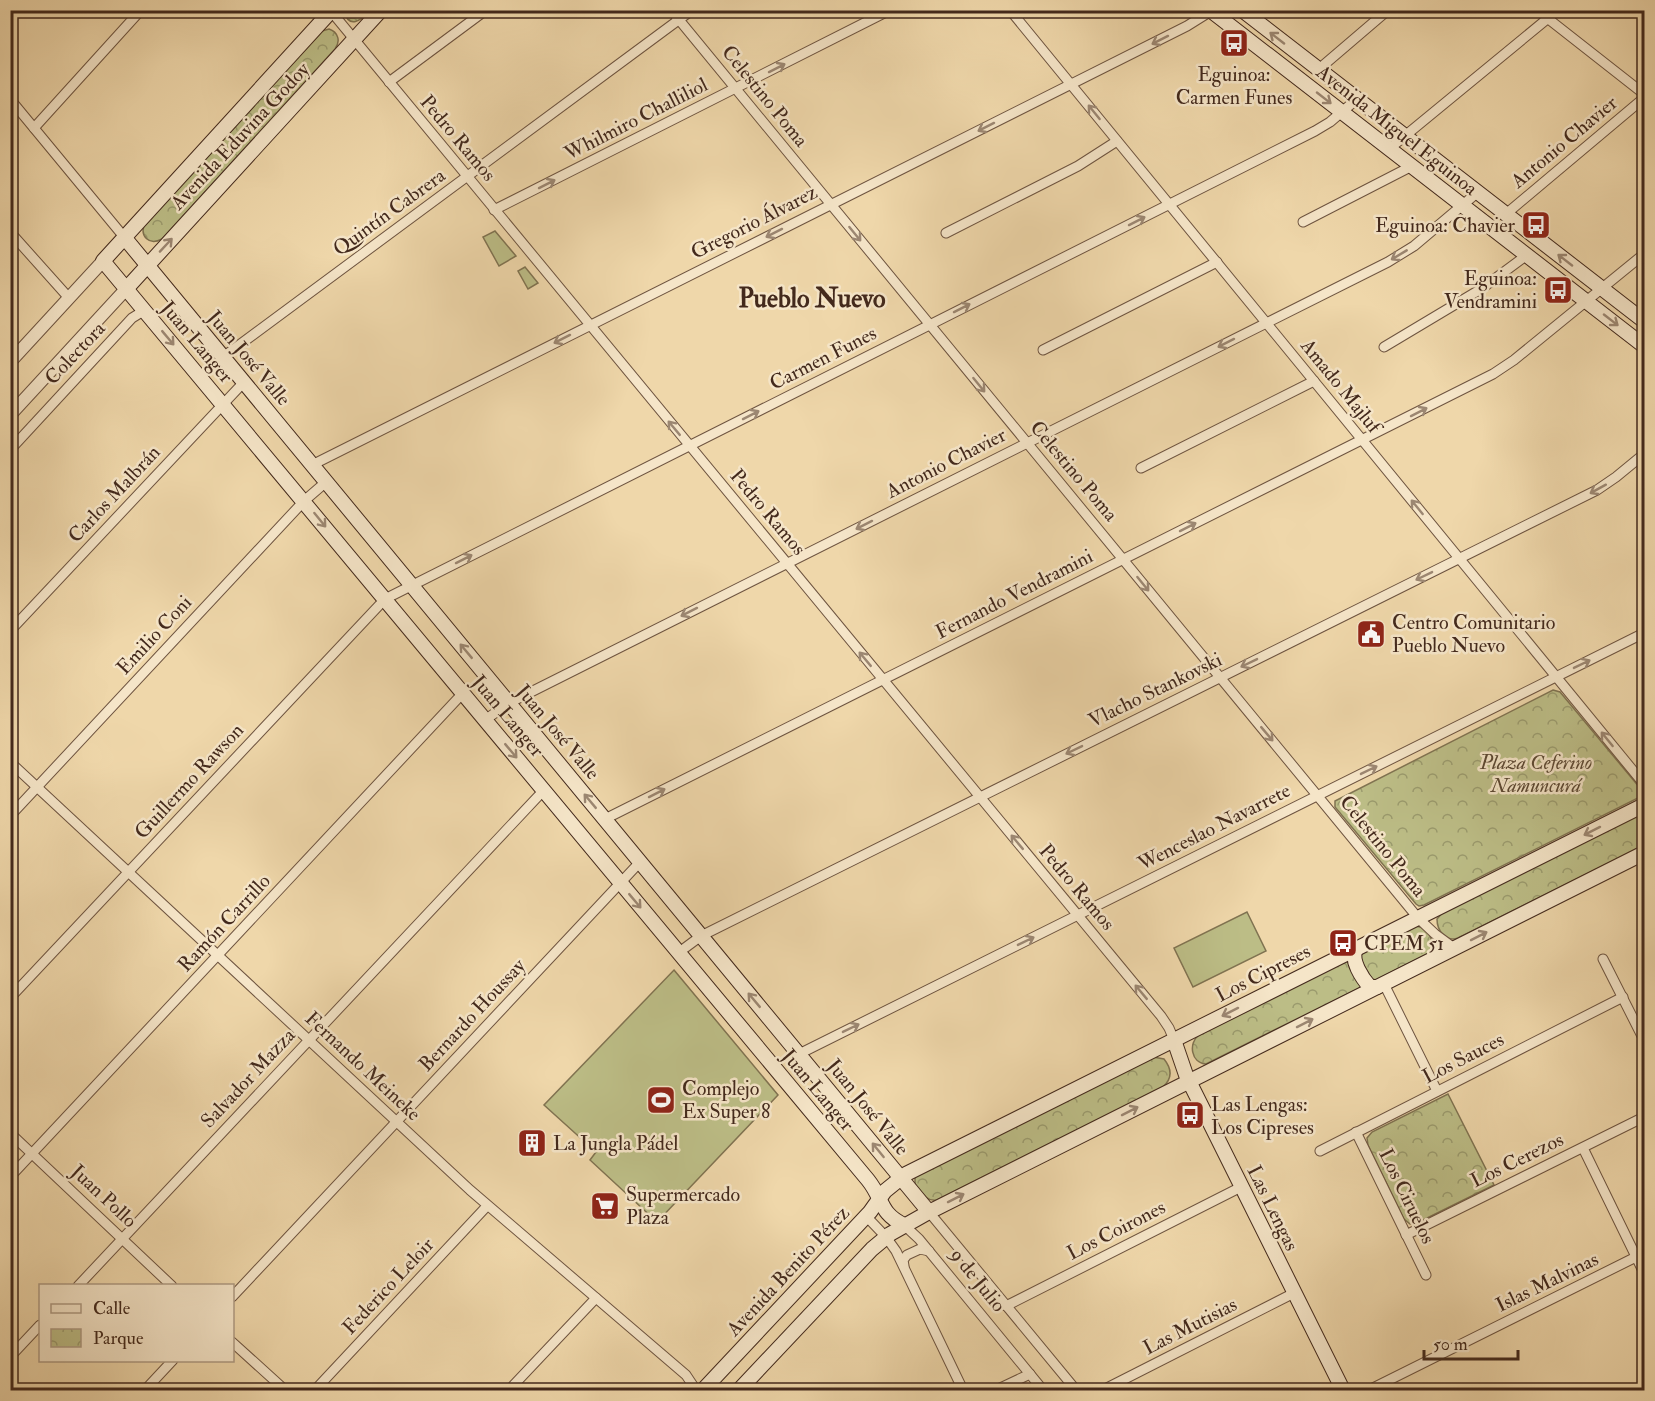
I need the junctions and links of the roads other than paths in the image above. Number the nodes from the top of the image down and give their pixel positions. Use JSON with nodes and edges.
{"nodes":[{"id":1,"x":141,"y":10,"type":"edge"},
{"id":2,"x":381,"y":10,"type":"edge"},
{"id":3,"x":486,"y":10,"type":"edge"},
{"id":4,"x":671,"y":10,"type":"edge"},
{"id":5,"x":692,"y":10,"type":"edge"},
{"id":6,"x":890,"y":10,"type":"edge"},
{"id":7,"x":1010,"y":10,"type":"edge"},
{"id":8,"x":1242,"y":10,"type":"edge"},
{"id":9,"x":1388,"y":10,"type":"edge"},
{"id":10,"x":1537,"y":10,"type":"edge"},
{"id":11,"x":1558,"y":10,"type":"edge"},
{"id":12,"x":331,"y":11,"type":"edge"},
{"id":13,"x":1211,"y":11,"type":"edge"},
{"id":14,"x":1548,"y":19,"type":"junction"},
{"id":15,"x":679,"y":20,"type":"junction"},
{"id":16,"x":354,"y":40,"type":"junction"},
{"id":17,"x":1318,"y":69,"type":"junction"},
{"id":18,"x":389,"y":82,"type":"junction"},
{"id":19,"x":1071,"y":85,"type":"junction"},
{"id":20,"x":736,"y":89,"type":"junction"},
{"id":21,"x":1644,"y":96,"type":"edge"},
{"id":22,"x":10,"y":99,"type":"edge"},
{"id":23,"x":1357,"y":99,"type":"junction"},
{"id":24,"x":1342,"y":112,"type":"junction"},
{"id":25,"x":34,"y":128,"type":"junction"},
{"id":26,"x":1405,"y":136,"type":"junction"},
{"id":27,"x":1117,"y":141,"type":"junction"},
{"id":28,"x":1389,"y":149,"type":"junction"},
{"id":29,"x":1412,"y":166,"type":"junction"},
{"id":30,"x":467,"y":177,"type":"junction"},
{"id":31,"x":1478,"y":192,"type":"junction"},
{"id":32,"x":1169,"y":204,"type":"junction"},
{"id":33,"x":831,"y":205,"type":"junction"},
{"id":34,"x":1462,"y":205,"type":"junction"},
{"id":35,"x":494,"y":210,"type":"junction"},
{"id":36,"x":1506,"y":214,"type":"junction"},
{"id":37,"x":1303,"y":222,"type":"dead end"},
{"id":38,"x":10,"y":232,"type":"edge"},
{"id":39,"x":946,"y":233,"type":"dead end"},
{"id":40,"x":124,"y":237,"type":"junction"},
{"id":41,"x":1644,"y":254,"type":"edge"},
{"id":42,"x":1527,"y":255,"type":"junction"},
{"id":43,"x":103,"y":261,"type":"junction"},
{"id":44,"x":1216,"y":262,"type":"junction"},
{"id":45,"x":147,"y":265,"type":"junction"},
{"id":46,"x":127,"y":288,"type":"junction"},
{"id":47,"x":1602,"y":289,"type":"junction"},
{"id":48,"x":69,"y":298,"type":"junction"},
{"id":49,"x":1587,"y":301,"type":"junction"},
{"id":50,"x":144,"y":310,"type":"junction"},
{"id":51,"x":1644,"y":321,"type":"edge"},
{"id":52,"x":1266,"y":323,"type":"junction"},
{"id":53,"x":930,"y":325,"type":"junction"},
{"id":54,"x":590,"y":326,"type":"junction"},
{"id":55,"x":1644,"y":346,"type":"edge"},
{"id":56,"x":1384,"y":347,"type":"dead end"},
{"id":57,"x":1043,"y":350,"type":"dead end"},
{"id":58,"x":223,"y":357,"type":"junction"},
{"id":59,"x":10,"y":362,"type":"edge"},
{"id":60,"x":1314,"y":381,"type":"junction"},
{"id":61,"x":244,"y":382,"type":"junction"},
{"id":62,"x":223,"y":404,"type":"junction"},
{"id":63,"x":10,"y":415,"type":"edge"},
{"id":64,"x":1362,"y":440,"type":"junction"},
{"id":65,"x":1027,"y":443,"type":"junction"},
{"id":66,"x":689,"y":446,"type":"junction"},
{"id":67,"x":10,"y":450,"type":"edge"},
{"id":68,"x":1644,"y":454,"type":"edge"},
{"id":69,"x":312,"y":465,"type":"junction"},
{"id":70,"x":1141,"y":468,"type":"dead end"},
{"id":71,"x":326,"y":482,"type":"junction"},
{"id":72,"x":304,"y":501,"type":"junction"},
{"id":73,"x":1460,"y":558,"type":"junction"},
{"id":74,"x":1124,"y":560,"type":"junction"},
{"id":75,"x":787,"y":564,"type":"junction"},
{"id":76,"x":411,"y":585,"type":"junction"},
{"id":77,"x":391,"y":596,"type":"junction"},
{"id":78,"x":10,"y":631,"type":"edge"},
{"id":79,"x":1644,"y":633,"type":"edge"},
{"id":80,"x":1220,"y":677,"type":"junction"},
{"id":81,"x":1557,"y":677,"type":"junction"},
{"id":82,"x":883,"y":680,"type":"junction"},
{"id":83,"x":463,"y":693,"type":"junction"},
{"id":84,"x":509,"y":703,"type":"junction"},
{"id":85,"x":486,"y":720,"type":"junction"},
{"id":86,"x":10,"y":762,"type":"edge"},
{"id":87,"x":1644,"y":784,"type":"edge"},
{"id":88,"x":38,"y":787,"type":"junction"},
{"id":89,"x":543,"y":790,"type":"junction"},
{"id":90,"x":1318,"y":795,"type":"junction"},
{"id":91,"x":980,"y":797,"type":"junction"},
{"id":92,"x":1644,"y":805,"type":"edge"},
{"id":93,"x":10,"y":816,"type":"edge"},
{"id":94,"x":605,"y":819,"type":"junction"},
{"id":95,"x":1644,"y":853,"type":"edge"},
{"id":96,"x":640,"y":862,"type":"junction"},
{"id":97,"x":129,"y":872,"type":"junction"},
{"id":98,"x":621,"y":883,"type":"junction"},
{"id":99,"x":1078,"y":915,"type":"junction"},
{"id":100,"x":1418,"y":918,"type":"junction"},
{"id":101,"x":701,"y":936,"type":"junction"},
{"id":102,"x":1454,"y":948,"type":"junction"},
{"id":103,"x":1356,"y":949,"type":"junction"},
{"id":104,"x":678,"y":952,"type":"junction"},
{"id":105,"x":218,"y":955,"type":"junction"},
{"id":106,"x":1604,"y":958,"type":"dead end"},
{"id":107,"x":1380,"y":985,"type":"junction"},
{"id":108,"x":1623,"y":997,"type":"junction"},
{"id":109,"x":10,"y":998,"type":"edge"},
{"id":110,"x":309,"y":1040,"type":"junction"},
{"id":111,"x":1174,"y":1040,"type":"junction"},
{"id":112,"x":1644,"y":1040,"type":"edge"},
{"id":113,"x":799,"y":1054,"type":"junction"},
{"id":114,"x":1189,"y":1081,"type":"junction"},
{"id":115,"x":1437,"y":1091,"type":"junction"},
{"id":116,"x":1644,"y":1117,"type":"edge"},
{"id":117,"x":397,"y":1122,"type":"junction"},
{"id":118,"x":1356,"y":1132,"type":"junction"},
{"id":119,"x":10,"y":1133,"type":"edge"},
{"id":120,"x":1582,"y":1148,"type":"junction"},
{"id":121,"x":1320,"y":1151,"type":"dead end"},
{"id":122,"x":32,"y":1154,"type":"junction"},
{"id":123,"x":10,"y":1177,"type":"edge"},
{"id":124,"x":901,"y":1178,"type":"junction"},
{"id":125,"x":1241,"y":1187,"type":"junction"},
{"id":126,"x":880,"y":1199,"type":"junction"},
{"id":127,"x":487,"y":1206,"type":"junction"},
{"id":128,"x":929,"y":1212,"type":"junction"},
{"id":129,"x":866,"y":1216,"type":"junction"},
{"id":130,"x":904,"y":1226,"type":"junction"},
{"id":131,"x":1406,"y":1235,"type":"junction"},
{"id":132,"x":886,"y":1237,"type":"junction"},
{"id":133,"x":122,"y":1238,"type":"junction"},
{"id":134,"x":930,"y":1252,"type":"junction"},
{"id":135,"x":1641,"y":1255,"type":"edge"},
{"id":136,"x":904,"y":1266,"type":"junction"},
{"id":137,"x":1644,"y":1272,"type":"edge"},
{"id":138,"x":1426,"y":1275,"type":"dead end"},
{"id":139,"x":80,"y":1284,"type":"edge"},
{"id":140,"x":170,"y":1284,"type":"edge"},
{"id":141,"x":1294,"y":1293,"type":"junction"},
{"id":142,"x":234,"y":1295,"type":"edge"},
{"id":143,"x":596,"y":1298,"type":"junction"},
{"id":144,"x":1006,"y":1306,"type":"junction"},
{"id":145,"x":39,"y":1326,"type":"edge"},
{"id":146,"x":234,"y":1344,"type":"edge"},
{"id":147,"x":10,"y":1357,"type":"edge"},
{"id":148,"x":171,"y":1362,"type":"edge"},
{"id":149,"x":1030,"y":1374,"type":"junction"},
{"id":150,"x":1644,"y":1386,"type":"edge"},
{"id":151,"x":145,"y":1390,"type":"edge"},
{"id":152,"x":285,"y":1390,"type":"edge"},
{"id":153,"x":315,"y":1390,"type":"edge"},
{"id":154,"x":509,"y":1390,"type":"edge"},
{"id":155,"x":696,"y":1390,"type":"edge"},
{"id":156,"x":703,"y":1390,"type":"edge"},
{"id":157,"x":739,"y":1390,"type":"edge"},
{"id":158,"x":963,"y":1390,"type":"edge"},
{"id":159,"x":996,"y":1390,"type":"edge"},
{"id":160,"x":1043,"y":1390,"type":"edge"},
{"id":161,"x":1076,"y":1390,"type":"edge"},
{"id":162,"x":1103,"y":1390,"type":"edge"},
{"id":163,"x":1343,"y":1390,"type":"edge"},
{"id":164,"x":1369,"y":1390,"type":"edge"},
{"id":165,"x":1635,"y":1390,"type":"edge"}],
"edges":[{"from":1,"to":25,"type":"street"},
{"from":2,"to":16,"type":"main road","name":"Avenida Eduvina Godoy"},
{"from":3,"to":18,"type":"street"},
{"from":4,"to":15,"type":"street","name":"Celestino Poma"},
{"from":5,"to":15,"type":"street","name":"Quintín Cabrera"},
{"from":20,"to":6,"type":"street","name":"Whilmiro Challiliol","one_way":true},
{"from":7,"to":19,"type":"street","name":"Amado Majluf"},
{"from":17,"to":8,"type":"main road","name":"Avenida Miguel Eguinoa","one_way":true},
{"from":9,"to":17,"type":"street"},
{"from":10,"to":14,"type":"street"},
{"from":11,"to":14,"type":"street"},
{"from":12,"to":16,"type":"street","name":"Pedro Ramos"},
{"from":12,"to":40,"type":"main road","name":"Avenida Eduvina Godoy"},
{"from":13,"to":19,"type":"street","name":"Gregorio Álvarez","one_way":true},
{"from":13,"to":24,"type":"main road","name":"Avenida Miguel Eguinoa","one_way":true},
{"from":14,"to":21,"type":"street"},
{"from":14,"to":26,"type":"street"},
{"from":15,"to":20,"type":"street","name":"Celestino Poma"},
{"from":15,"to":30,"type":"street","name":"Quintín Cabrera"},
{"from":16,"to":18,"type":"street","name":"Pedro Ramos"},
{"from":45,"to":16,"type":"main road","name":"Avenida Eduvina Godoy","one_way":true},
{"from":17,"to":23,"type":"main road","name":"Avenida Miguel Eguinoa"},
{"from":18,"to":30,"type":"street","name":"Pedro Ramos"},
{"from":27,"to":19,"type":"street","name":"Amado Majluf","one_way":true},
{"from":19,"to":33,"type":"street","name":"Gregorio Álvarez","one_way":true},
{"from":20,"to":33,"type":"street","name":"Celestino Poma"},
{"from":35,"to":20,"type":"street","name":"Whilmiro Challiliol","one_way":true},
{"from":21,"to":36,"type":"street","name":"Antonio Chavier"},
{"from":22,"to":25,"type":"street","name":"Juan José Valle"},
{"from":23,"to":24,"type":"street","name":"Carmen Funes"},
{"from":23,"to":26,"type":"main road","name":"Avenida Miguel Eguinoa"},
{"from":24,"to":28,"type":"main road","name":"Avenida Miguel Eguinoa"},
{"from":24,"to":32,"type":"street","name":"Carmen Funes"},
{"from":25,"to":40,"type":"street","name":"Juan José Valle"},
{"from":26,"to":28,"type":"street"},
{"from":26,"to":31,"type":"main road","name":"Avenida Miguel Eguinoa"},
{"from":27,"to":32,"type":"street","name":"Amado Majluf"},
{"from":27,"to":39,"type":"street"},
{"from":28,"to":29,"type":"main road","name":"Avenida Miguel Eguinoa"},
{"from":29,"to":34,"type":"main road","name":"Avenida Miguel Eguinoa"},
{"from":29,"to":37,"type":"street"},
{"from":30,"to":35,"type":"street","name":"Pedro Ramos"},
{"from":30,"to":58,"type":"street","name":"Quintín Cabrera"},
{"from":31,"to":34,"type":"street","name":"Antonio Chavier"},
{"from":31,"to":36,"type":"main road","name":"Avenida Miguel Eguinoa"},
{"from":32,"to":44,"type":"street","name":"Amado Majluf"},
{"from":53,"to":32,"type":"street","name":"Carmen Funes","one_way":true},
{"from":33,"to":53,"type":"street","name":"Celestino Poma","one_way":true},
{"from":33,"to":54,"type":"street","name":"Gregorio Álvarez","one_way":true},
{"from":34,"to":42,"type":"main road","name":"Avenida Miguel Eguinoa"},
{"from":34,"to":52,"type":"street","name":"Antonio Chavier","one_way":true},
{"from":35,"to":54,"type":"street","name":"Pedro Ramos"},
{"from":47,"to":36,"type":"main road","name":"Avenida Miguel Eguinoa","one_way":true},
{"from":38,"to":48,"type":"street"},
{"from":40,"to":43,"type":"main road","name":"Avenida Eduvina Godoy"},
{"from":40,"to":45,"type":"main road","name":"Juan José Valle"},
{"from":41,"to":47,"type":"street","name":"Fernando Vendramini"},
{"from":42,"to":49,"type":"main road","name":"Avenida Miguel Eguinoa"},
{"from":42,"to":56,"type":"street"},
{"from":43,"to":46,"type":"main road","name":"Juan Langer"},
{"from":43,"to":48,"type":"street"},
{"from":44,"to":52,"type":"street","name":"Amado Majluf"},
{"from":44,"to":57,"type":"street"},
{"from":45,"to":46,"type":"main road","name":"Avenida Eduvina Godoy"},
{"from":45,"to":58,"type":"main road","name":"Juan José Valle"},
{"from":46,"to":50,"type":"main road","name":"Juan Langer"},
{"from":46,"to":63,"type":"street"},
{"from":47,"to":49,"type":"street","name":"Fernando Vendramini"},
{"from":47,"to":51,"type":"main road","name":"Avenida Miguel Eguinoa"},
{"from":48,"to":59,"type":"street"},
{"from":49,"to":55,"type":"main road","name":"Avenida Miguel Eguinoa","one_way":true},
{"from":64,"to":49,"type":"street","name":"Fernando Vendramini","one_way":true},
{"from":50,"to":62,"type":"main road","name":"Juan Langer","one_way":true},
{"from":50,"to":67,"type":"street","name":"Colectora"},
{"from":52,"to":60,"type":"street","name":"Amado Majluf"},
{"from":52,"to":65,"type":"street","name":"Antonio Chavier","one_way":true},
{"from":53,"to":65,"type":"street","name":"Celestino Poma","one_way":true},
{"from":66,"to":53,"type":"street","name":"Carmen Funes","one_way":true},
{"from":66,"to":54,"type":"street","name":"Pedro Ramos","one_way":true},
{"from":54,"to":69,"type":"street","name":"Gregorio Álvarez","one_way":true},
{"from":58,"to":61,"type":"main road","name":"Juan José Valle"},
{"from":60,"to":64,"type":"street","name":"Amado Majluf"},
{"from":60,"to":70,"type":"street"},
{"from":61,"to":62,"type":"street","name":"Carlos Malbrán"},
{"from":61,"to":69,"type":"main road","name":"Juan José Valle"},
{"from":62,"to":72,"type":"main road","name":"Juan Langer"},
{"from":62,"to":78,"type":"street","name":"Carlos Malbrán"},
{"from":73,"to":64,"type":"street","name":"Amado Majluf","one_way":true},
{"from":74,"to":64,"type":"street","name":"Fernando Vendramini","one_way":true},
{"from":65,"to":74,"type":"street","name":"Celestino Poma"},
{"from":65,"to":75,"type":"street","name":"Antonio Chavier","one_way":true},
{"from":66,"to":75,"type":"street","name":"Pedro Ramos"},
{"from":76,"to":66,"type":"street","name":"Carmen Funes","one_way":true},
{"from":68,"to":73,"type":"street","name":"Vlacho Stankovski","one_way":true},
{"from":69,"to":71,"type":"main road","name":"Juan José Valle"},
{"from":71,"to":72,"type":"street","name":"Emilio Coni"},
{"from":71,"to":76,"type":"main road","name":"Juan José Valle"},
{"from":72,"to":77,"type":"main road","name":"Juan Langer","one_way":true},
{"from":72,"to":88,"type":"street","name":"Emilio Coni"},
{"from":73,"to":80,"type":"street","name":"Vlacho Stankovski","one_way":true},
{"from":73,"to":81,"type":"street","name":"Amado Majluf"},
{"from":74,"to":80,"type":"street","name":"Celestino Poma","one_way":true},
{"from":74,"to":82,"type":"street","name":"Fernando Vendramini"},
{"from":82,"to":75,"type":"street","name":"Pedro Ramos","one_way":true},
{"from":75,"to":84,"type":"street","name":"Antonio Chavier","one_way":true},
{"from":76,"to":77,"type":"street","name":"Carmen Funes"},
{"from":84,"to":76,"type":"main road","name":"Juan José Valle","one_way":true},
{"from":77,"to":83,"type":"main road","name":"Juan Langer"},
{"from":77,"to":97,"type":"street","name":"Guillermo Rawson"},
{"from":81,"to":79,"type":"street","name":"Wenceslao Navarrete","one_way":true},
{"from":80,"to":90,"type":"street","name":"Celestino Poma","one_way":true},
{"from":80,"to":91,"type":"street","name":"Vlacho Stankovski","one_way":true},
{"from":87,"to":81,"type":"street","name":"Amado Majluf","one_way":true},
{"from":90,"to":81,"type":"street","name":"Wenceslao Navarrete","one_way":true},
{"from":82,"to":91,"type":"street","name":"Pedro Ramos"},
{"from":94,"to":82,"type":"street","name":"Fernando Vendramini","one_way":true},
{"from":83,"to":85,"type":"main road","name":"Juan Langer"},
{"from":83,"to":105,"type":"street","name":"Ramón Carrillo"},
{"from":84,"to":85,"type":"street","name":"Antonio Chavier"},
{"from":94,"to":84,"type":"main road","name":"Juan José Valle","one_way":true},
{"from":85,"to":89,"type":"main road","name":"Juan Langer","one_way":true},
{"from":86,"to":88,"type":"street","name":"Fernando Meineke"},
{"from":88,"to":93,"type":"street","name":"Emilio Coni"},
{"from":88,"to":97,"type":"street","name":"Fernando Meineke"},
{"from":89,"to":98,"type":"main road","name":"Juan Langer"},
{"from":89,"to":110,"type":"street","name":"Salvador Mazza"},
{"from":90,"to":99,"type":"street","name":"Wenceslao Navarrete"},
{"from":90,"to":100,"type":"street","name":"Celestino Poma"},
{"from":99,"to":91,"type":"street","name":"Pedro Ramos","one_way":true},
{"from":91,"to":101,"type":"street","name":"Vlacho Stankovski"},
{"from":92,"to":100,"type":"main road","name":"Los Cipreses","one_way":true},
{"from":94,"to":96,"type":"main road","name":"Juan José Valle"},
{"from":102,"to":95,"type":"main road","one_way":true},
{"from":96,"to":98,"type":"street","name":"Bernardo Houssay"},
{"from":96,"to":101,"type":"main road","name":"Juan José Valle"},
{"from":97,"to":105,"type":"street","name":"Fernando Meineke"},
{"from":97,"to":109,"type":"street","name":"Guillermo Rawson"},
{"from":98,"to":104,"type":"main road","name":"Juan Langer","one_way":true},
{"from":98,"to":117,"type":"street","name":"Bernardo Houssay"},
{"from":111,"to":99,"type":"street","name":"Pedro Ramos","one_way":true},
{"from":113,"to":99,"type":"street","name":"Wenceslao Navarrete","one_way":true},
{"from":100,"to":102,"type":"street","name":"Celestino Poma"},
{"from":100,"to":103,"type":"main road","name":"Los Cipreses"},
{"from":101,"to":104,"type":"street","name":"Vlacho Stankovski"},
{"from":113,"to":101,"type":"main road","name":"Juan José Valle","one_way":true},
{"from":102,"to":107,"type":"main road"},
{"from":103,"to":107,"type":"main road"},
{"from":103,"to":111,"type":"main road","name":"Los Cipreses","one_way":true},
{"from":104,"to":126,"type":"main road","name":"Juan Langer"},
{"from":105,"to":110,"type":"street","name":"Fernando Meineke"},
{"from":105,"to":122,"type":"street","name":"Ramón Carrillo"},
{"from":106,"to":108,"type":"street"},
{"from":114,"to":107,"type":"main road","one_way":true},
{"from":107,"to":115,"type":"street"},
{"from":108,"to":112,"type":"street"},
{"from":108,"to":115,"type":"street","name":"Los Sauces"},
{"from":110,"to":117,"type":"street","name":"Fernando Meineke"},
{"from":110,"to":133,"type":"street","name":"Salvador Mazza"},
{"from":111,"to":114,"type":"main road","name":"Las Lengas"},
{"from":111,"to":124,"type":"main road","name":"Los Cipreses"},
{"from":124,"to":113,"type":"main road","name":"Juan José Valle","one_way":true},
{"from":114,"to":125,"type":"main road","name":"Las Lengas"},
{"from":128,"to":114,"type":"main road","one_way":true},
{"from":115,"to":118,"type":"street","name":"Los Sauces"},
{"from":116,"to":120,"type":"street","name":"Los Cerezos"},
{"from":117,"to":127,"type":"street","name":"Fernando Meineke"},
{"from":117,"to":142,"type":"street","name":"Bernardo Houssay"},
{"from":118,"to":121,"type":"street","name":"Los Sauces"},
{"from":118,"to":131,"type":"street","name":"Los Ciruelos"},
{"from":119,"to":122,"type":"street","name":"Juan Pollo"},
{"from":120,"to":131,"type":"street","name":"Los Cerezos"},
{"from":120,"to":135,"type":"street"},
{"from":122,"to":123,"type":"street","name":"Ramón Carrillo"},
{"from":122,"to":133,"type":"street","name":"Juan Pollo"},
{"from":124,"to":126,"type":"main road","name":"Avenida Benito Pérez"},
{"from":124,"to":128,"type":"main road","name":"Juan José Valle"},
{"from":125,"to":141,"type":"main road","name":"Las Lengas"},
{"from":125,"to":144,"type":"street","name":"Los Coirones"},
{"from":126,"to":129,"type":"main road","name":"Avenida Benito Pérez"},
{"from":126,"to":130,"type":"main road","name":"9 de Julio"},
{"from":127,"to":143,"type":"street","name":"Fernando Meineke"},
{"from":127,"to":153,"type":"street","name":"Federico Leloir"},
{"from":128,"to":130,"type":"main road"},
{"from":128,"to":144,"type":"street","name":"Juan José Valle"},
{"from":129,"to":132,"type":"street"},
{"from":129,"to":156,"type":"main road","name":"Avenida Benito Pérez"},
{"from":130,"to":132,"type":"main road"},
{"from":130,"to":134,"type":"street","name":"9 de Julio"},
{"from":131,"to":138,"type":"street","name":"Los Ciruelos"},
{"from":132,"to":136,"type":"street"},
{"from":132,"to":157,"type":"main road"},
{"from":133,"to":139,"type":"street","name":"Salvador Mazza"},
{"from":133,"to":140,"type":"street","name":"Juan Pollo"},
{"from":134,"to":136,"type":"street"},
{"from":134,"to":149,"type":"street","name":"9 de Julio"},
{"from":135,"to":137,"type":"street"},
{"from":135,"to":164,"type":"street","name":"Islas Malvinas"},
{"from":136,"to":158,"type":"street"},
{"from":141,"to":162,"type":"street","name":"Las Mutisias"},
{"from":141,"to":163,"type":"main road","name":"Las Lengas"},
{"from":143,"to":154,"type":"street"},
{"from":143,"to":155,"type":"street","name":"Fernando Meineke"},
{"from":144,"to":161,"type":"street","name":"Juan José Valle"},
{"from":145,"to":147,"type":"street"},
{"from":146,"to":152,"type":"street"},
{"from":148,"to":151,"type":"street"},
{"from":149,"to":159,"type":"street"},
{"from":149,"to":160,"type":"street","name":"9 de Julio"},
{"from":150,"to":165,"type":"street"}]}
